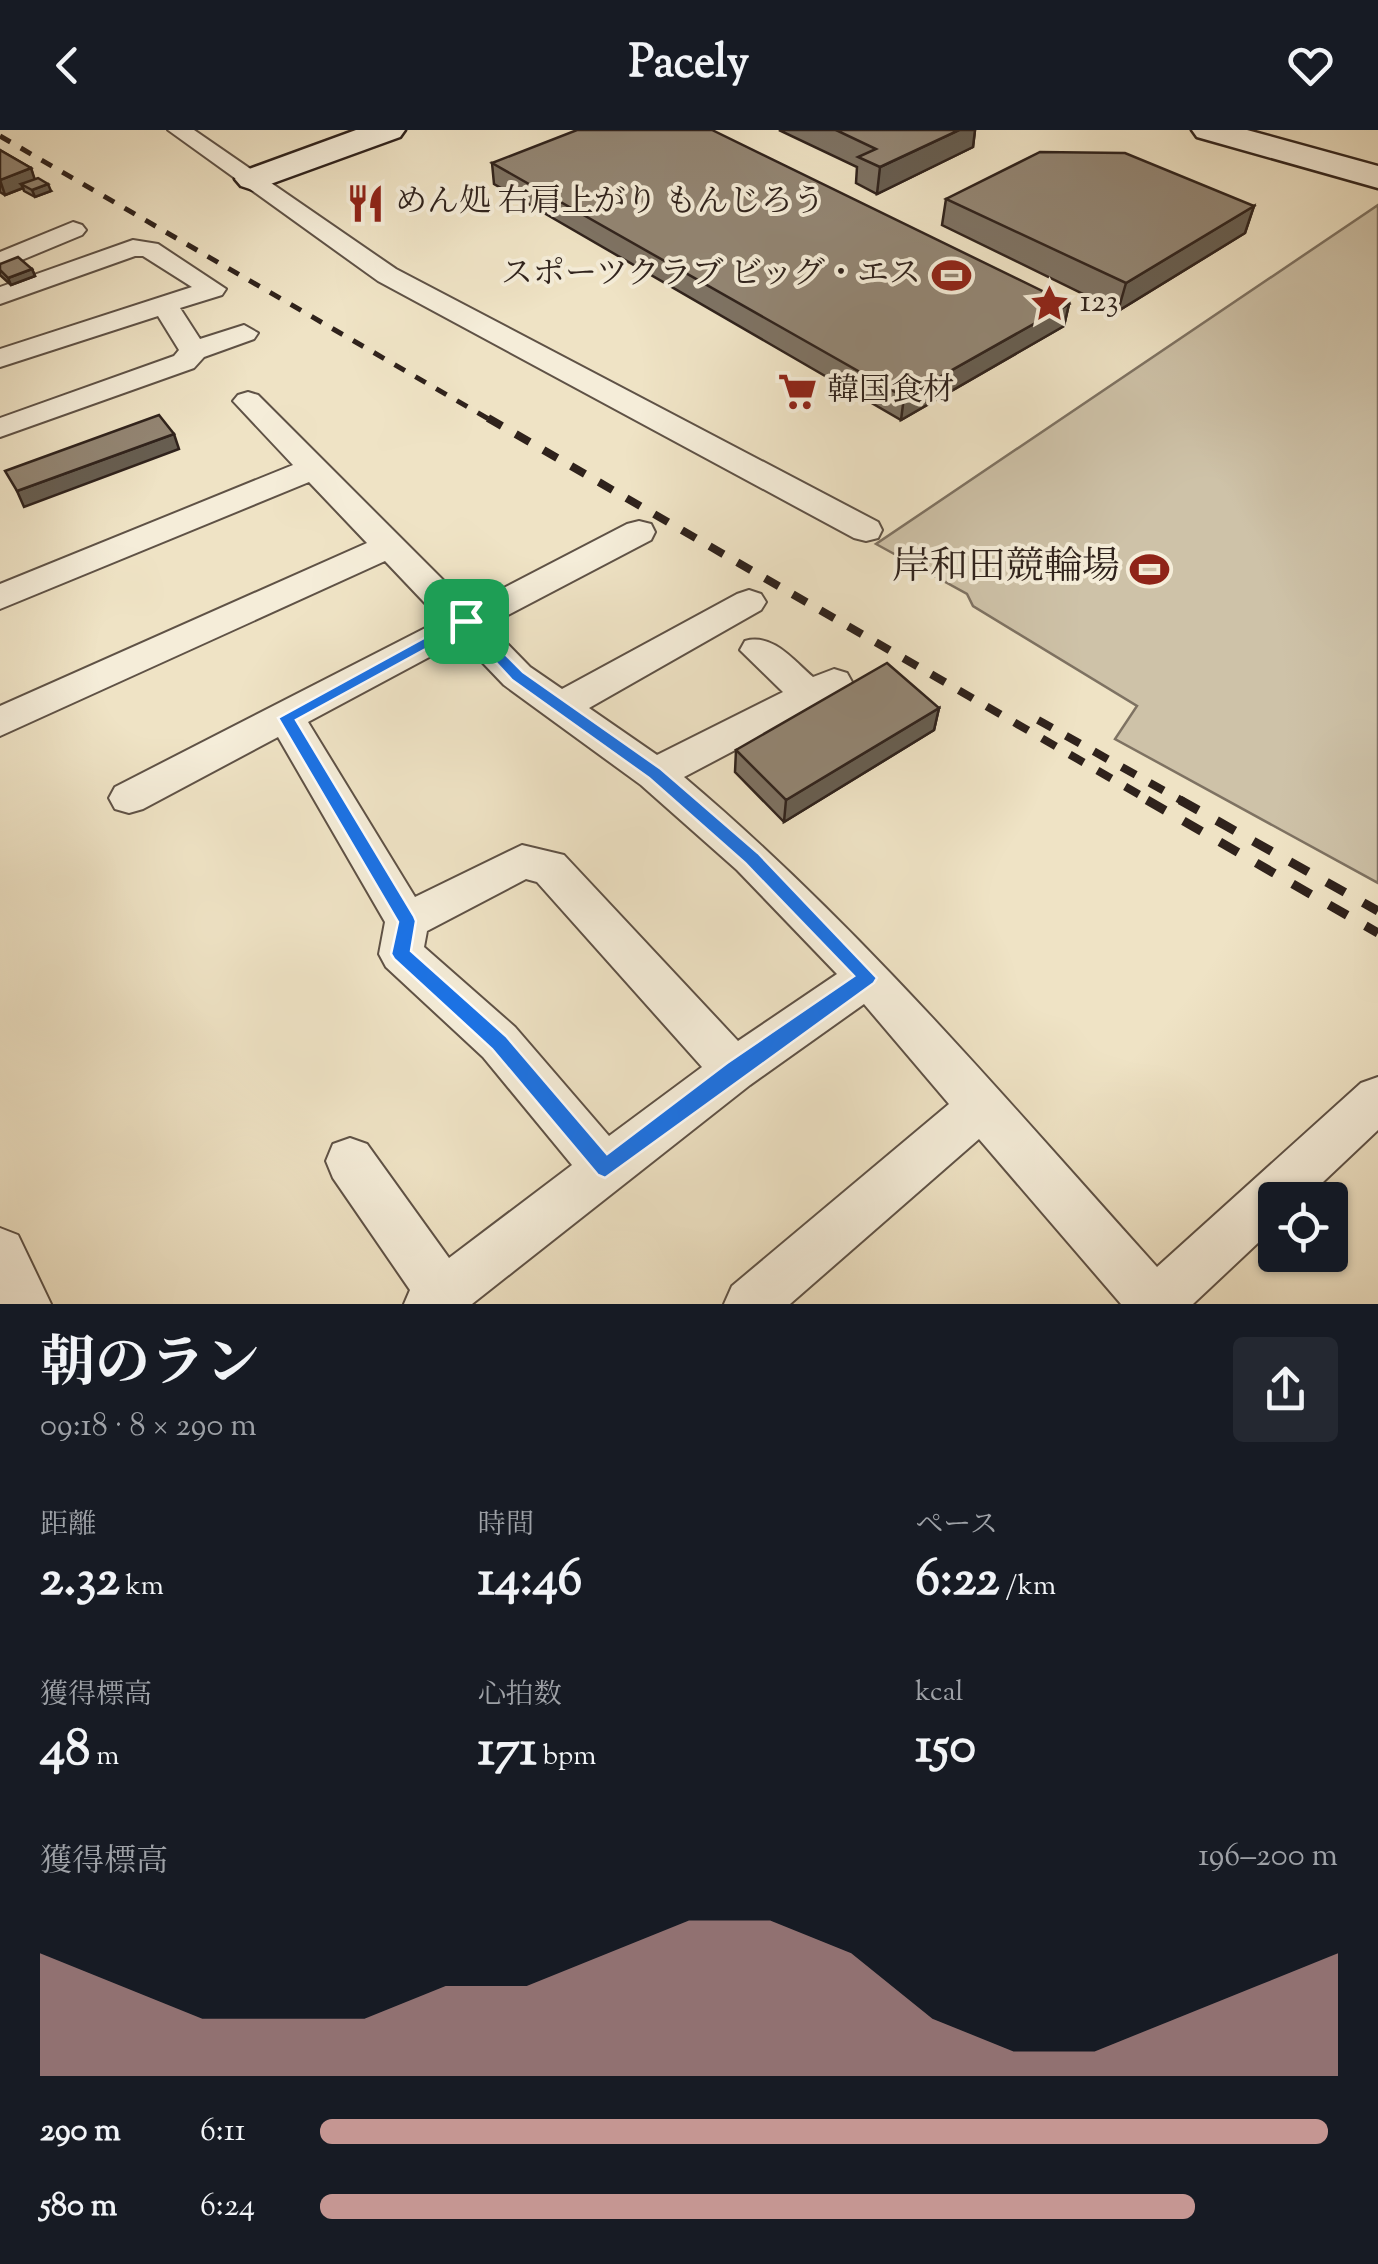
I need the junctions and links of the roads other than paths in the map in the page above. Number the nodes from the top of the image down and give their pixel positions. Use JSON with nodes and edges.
{"nodes":[{"id":1,"x":179,"y":130,"type":"edge"},
{"id":2,"x":388,"y":130,"type":"edge"},
{"id":3,"x":1208,"y":130,"type":"edge"},
{"id":4,"x":1378,"y":177,"type":"edge"},
{"id":5,"x":253,"y":179,"type":"junction"},
{"id":6,"x":72,"y":230,"type":"dead end"},
{"id":7,"x":0,"y":261,"type":"edge"},
{"id":8,"x":0,"y":296,"type":"edge"},
{"id":9,"x":164,"y":303,"type":"junction"},
{"id":10,"x":244,"y":334,"type":"dead end"},
{"id":11,"x":194,"y":351,"type":"junction"},
{"id":12,"x":0,"y":358,"type":"edge"},
{"id":13,"x":248,"y":400,"type":"dead end"},
{"id":14,"x":0,"y":428,"type":"edge"},
{"id":15,"x":312,"y":469,"type":"junction"},
{"id":16,"x":866,"y":530,"type":"dead end"},
{"id":17,"x":639,"y":532,"type":"dead end"},
{"id":18,"x":389,"y":546,"type":"junction"},
{"id":19,"x":0,"y":596,"type":"edge"},
{"id":20,"x":748,"y":602,"type":"dead end"},
{"id":21,"x":466,"y":621,"type":"junction"},
{"id":22,"x":758,"y":650,"type":"dead end"},
{"id":23,"x":562,"y":706,"type":"junction"},
{"id":24,"x":286,"y":718,"type":"junction"},
{"id":25,"x":0,"y":722,"type":"edge"},
{"id":26,"x":655,"y":774,"type":"junction"},
{"id":27,"x":129,"y":798,"type":"dead end"},
{"id":28,"x":407,"y":921,"type":"junction"},
{"id":29,"x":868,"y":978,"type":"junction"},
{"id":30,"x":734,"y":1070,"type":"junction"},
{"id":31,"x":1378,"y":1099,"type":"edge"},
{"id":32,"x":981,"y":1108,"type":"junction"},
{"id":33,"x":350,"y":1161,"type":"dead end"},
{"id":34,"x":605,"y":1168,"type":"junction"},
{"id":35,"x":0,"y":1253,"type":"edge"},
{"id":36,"x":437,"y":1299,"type":"edge"},
{"id":37,"x":25,"y":1304,"type":"edge"},
{"id":38,"x":750,"y":1304,"type":"edge"},
{"id":39,"x":1155,"y":1304,"type":"edge"}],
"edges":[{"from":1,"to":5,"type":"street"},
{"from":2,"to":5,"type":"main road"},
{"from":3,"to":4,"type":"main road"},
{"from":5,"to":16,"type":"street"},
{"from":6,"to":7,"type":"street"},
{"from":8,"to":9,"type":"street"},
{"from":9,"to":11,"type":"street"},
{"from":9,"to":12,"type":"street"},
{"from":10,"to":11,"type":"street"},
{"from":11,"to":14,"type":"street"},
{"from":13,"to":15,"type":"street"},
{"from":15,"to":18,"type":"street"},
{"from":15,"to":19,"type":"street"},
{"from":17,"to":21,"type":"street"},
{"from":18,"to":21,"type":"street"},
{"from":18,"to":25,"type":"street"},
{"from":20,"to":23,"type":"street"},
{"from":21,"to":23,"type":"street"},
{"from":21,"to":24,"type":"street"},
{"from":22,"to":26,"type":"street"},
{"from":23,"to":26,"type":"street"},
{"from":24,"to":27,"type":"street"},
{"from":24,"to":28,"type":"street"},
{"from":26,"to":29,"type":"street"},
{"from":28,"to":30,"type":"street"},
{"from":28,"to":34,"type":"street"},
{"from":29,"to":30,"type":"street"},
{"from":29,"to":32,"type":"street"},
{"from":30,"to":34,"type":"street"},
{"from":31,"to":39,"type":"street"},
{"from":32,"to":38,"type":"street"},
{"from":32,"to":39,"type":"street"},
{"from":33,"to":36,"type":"street"},
{"from":34,"to":36,"type":"street"},
{"from":35,"to":37,"type":"street"}]}
